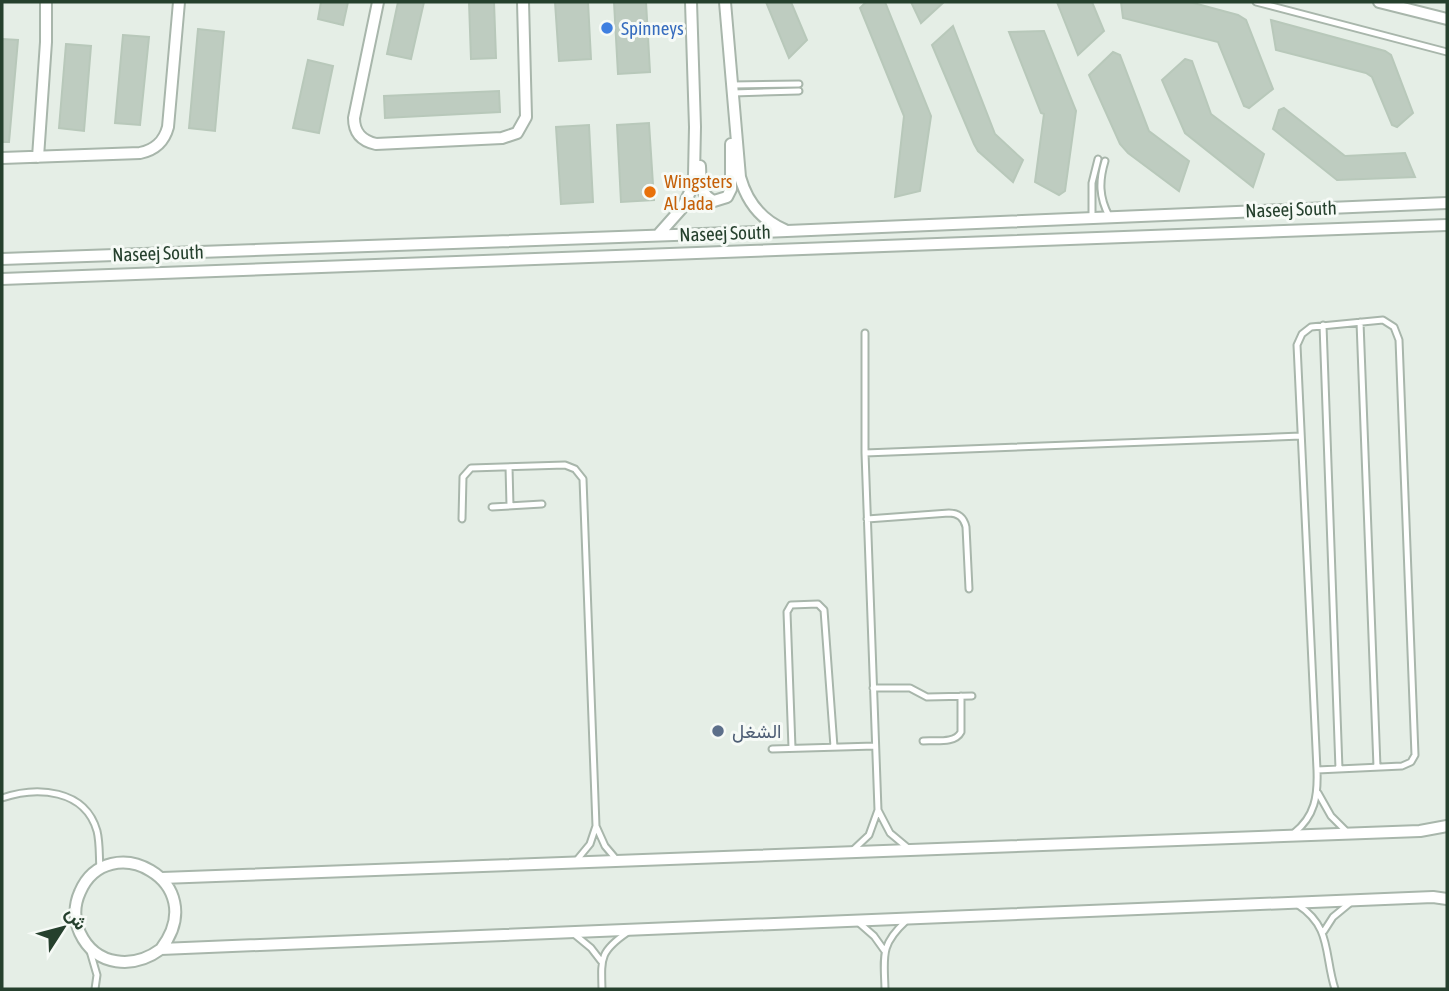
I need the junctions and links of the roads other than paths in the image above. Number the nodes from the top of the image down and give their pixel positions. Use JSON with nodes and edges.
{"nodes":[{"id":1,"x":46,"y":2,"type":"edge"},
{"id":2,"x":179,"y":2,"type":"edge"},
{"id":3,"x":378,"y":2,"type":"edge"},
{"id":4,"x":523,"y":2,"type":"edge"},
{"id":5,"x":691,"y":2,"type":"edge"},
{"id":6,"x":725,"y":2,"type":"edge"},
{"id":7,"x":1256,"y":2,"type":"edge"},
{"id":8,"x":1379,"y":2,"type":"edge"},
{"id":9,"x":1447,"y":19,"type":"edge"},
{"id":10,"x":1447,"y":52,"type":"edge"},
{"id":11,"x":799,"y":87,"type":"dead end"},
{"id":12,"x":732,"y":89,"type":"junction"},
{"id":13,"x":736,"y":129,"type":"junction"},
{"id":14,"x":695,"y":146,"type":"junction"},
{"id":15,"x":38,"y":157,"type":"junction"},
{"id":16,"x":2,"y":159,"type":"edge"},
{"id":17,"x":1098,"y":159,"type":"dead end"},
{"id":18,"x":1105,"y":161,"type":"dead end"},
{"id":19,"x":1447,"y":202,"type":"edge"},
{"id":20,"x":1109,"y":216,"type":"junction"},
{"id":21,"x":1092,"y":217,"type":"junction"},
{"id":22,"x":1447,"y":225,"type":"edge"},
{"id":23,"x":787,"y":231,"type":"junction"},
{"id":24,"x":658,"y":235,"type":"junction"},
{"id":25,"x":2,"y":259,"type":"edge"},
{"id":26,"x":2,"y":279,"type":"edge"},
{"id":27,"x":1360,"y":322,"type":"junction"},
{"id":28,"x":1323,"y":325,"type":"junction"},
{"id":29,"x":865,"y":334,"type":"dead end"},
{"id":30,"x":1301,"y":436,"type":"junction"},
{"id":31,"x":865,"y":453,"type":"junction"},
{"id":32,"x":509,"y":467,"type":"junction"},
{"id":33,"x":542,"y":504,"type":"dead end"},
{"id":34,"x":510,"y":506,"type":"junction"},
{"id":35,"x":492,"y":508,"type":"dead end"},
{"id":36,"x":462,"y":519,"type":"dead end"},
{"id":37,"x":867,"y":519,"type":"junction"},
{"id":38,"x":969,"y":589,"type":"dead end"},
{"id":39,"x":873,"y":688,"type":"junction"},
{"id":40,"x":961,"y":696,"type":"junction"},
{"id":41,"x":972,"y":696,"type":"dead end"},
{"id":42,"x":923,"y":741,"type":"dead end"},
{"id":43,"x":875,"y":746,"type":"junction"},
{"id":44,"x":834,"y":747,"type":"junction"},
{"id":45,"x":792,"y":748,"type":"junction"},
{"id":46,"x":772,"y":749,"type":"dead end"},
{"id":47,"x":1377,"y":767,"type":"junction"},
{"id":48,"x":1339,"y":769,"type":"junction"},
{"id":49,"x":1317,"y":770,"type":"junction"},
{"id":50,"x":1318,"y":793,"type":"junction"},
{"id":51,"x":2,"y":798,"type":"edge"},
{"id":52,"x":878,"y":810,"type":"junction"},
{"id":53,"x":596,"y":826,"type":"junction"},
{"id":54,"x":1447,"y":826,"type":"edge"},
{"id":55,"x":1350,"y":834,"type":"junction"},
{"id":56,"x":1291,"y":835,"type":"junction"},
{"id":57,"x":910,"y":850,"type":"junction"},
{"id":58,"x":850,"y":852,"type":"junction"},
{"id":59,"x":619,"y":862,"type":"junction"},
{"id":60,"x":572,"y":864,"type":"junction"},
{"id":61,"x":100,"y":869,"type":"junction"},
{"id":62,"x":162,"y":878,"type":"junction"},
{"id":63,"x":1447,"y":899,"type":"edge"},
{"id":64,"x":1352,"y":901,"type":"junction"},
{"id":65,"x":1296,"y":903,"type":"junction"},
{"id":66,"x":909,"y":919,"type":"junction"},
{"id":67,"x":856,"y":921,"type":"junction"},
{"id":68,"x":630,"y":930,"type":"junction"},
{"id":69,"x":1324,"y":931,"type":"junction"},
{"id":70,"x":571,"y":932,"type":"junction"},
{"id":71,"x":83,"y":940,"type":"junction"},
{"id":72,"x":161,"y":949,"type":"junction"},
{"id":73,"x":884,"y":950,"type":"junction"},
{"id":74,"x":601,"y":961,"type":"junction"},
{"id":75,"x":95,"y":989,"type":"edge"},
{"id":76,"x":602,"y":989,"type":"edge"},
{"id":77,"x":885,"y":989,"type":"edge"},
{"id":78,"x":1335,"y":989,"type":"edge"}],
"edges":[{"from":1,"to":15,"type":"street"},
{"from":2,"to":15,"type":"street"},
{"from":3,"to":4,"type":"street"},
{"from":5,"to":14,"type":"street"},
{"from":6,"to":12,"type":"street"},
{"from":7,"to":10,"type":"lane"},
{"from":8,"to":9,"type":"street"},
{"from":11,"to":12,"type":"lane"},
{"from":12,"to":13,"type":"street"},
{"from":13,"to":14,"type":"street"},
{"from":13,"to":23,"type":"street"},
{"from":14,"to":24,"type":"street"},
{"from":15,"to":16,"type":"street"},
{"from":17,"to":21,"type":"lane"},
{"from":18,"to":20,"type":"lane"},
{"from":19,"to":20,"type":"street","name":"Naseej South"},
{"from":20,"to":21,"type":"street","name":"Naseej South"},
{"from":21,"to":23,"type":"street","name":"Naseej South"},
{"from":22,"to":26,"type":"street"},
{"from":23,"to":24,"type":"street","name":"Naseej South"},
{"from":24,"to":25,"type":"street","name":"Naseej South"},
{"from":27,"to":28,"type":"lane"},
{"from":27,"to":47,"type":"lane"},
{"from":27,"to":47,"type":"lane"},
{"from":28,"to":30,"type":"lane"},
{"from":28,"to":48,"type":"lane"},
{"from":29,"to":31,"type":"lane"},
{"from":30,"to":31,"type":"lane"},
{"from":30,"to":49,"type":"lane"},
{"from":31,"to":37,"type":"lane"},
{"from":32,"to":34,"type":"lane"},
{"from":32,"to":36,"type":"lane"},
{"from":32,"to":53,"type":"lane"},
{"from":33,"to":34,"type":"lane"},
{"from":34,"to":35,"type":"lane"},
{"from":37,"to":38,"type":"lane"},
{"from":37,"to":39,"type":"lane"},
{"from":39,"to":40,"type":"lane"},
{"from":39,"to":43,"type":"lane"},
{"from":40,"to":41,"type":"lane"},
{"from":40,"to":42,"type":"lane"},
{"from":43,"to":44,"type":"lane"},
{"from":43,"to":52,"type":"lane"},
{"from":44,"to":45,"type":"lane"},
{"from":44,"to":45,"type":"lane"},
{"from":45,"to":46,"type":"lane"},
{"from":47,"to":48,"type":"lane"},
{"from":48,"to":49,"type":"lane"},
{"from":49,"to":50,"type":"lane"},
{"from":50,"to":55,"type":"lane"},
{"from":50,"to":56,"type":"lane"},
{"from":51,"to":61,"type":"lane"},
{"from":52,"to":57,"type":"lane"},
{"from":52,"to":58,"type":"lane"},
{"from":53,"to":59,"type":"lane"},
{"from":53,"to":60,"type":"lane"},
{"from":54,"to":55,"type":"street"},
{"from":55,"to":56,"type":"street"},
{"from":56,"to":57,"type":"street"},
{"from":57,"to":58,"type":"street"},
{"from":58,"to":59,"type":"street"},
{"from":59,"to":60,"type":"street"},
{"from":60,"to":62,"type":"street"},
{"from":61,"to":62,"type":"street"},
{"from":61,"to":71,"type":"street"},
{"from":62,"to":72,"type":"street"},
{"from":63,"to":64,"type":"street"},
{"from":64,"to":65,"type":"street"},
{"from":64,"to":69,"type":"lane"},
{"from":65,"to":66,"type":"street"},
{"from":65,"to":69,"type":"lane"},
{"from":66,"to":67,"type":"street"},
{"from":66,"to":73,"type":"lane"},
{"from":67,"to":68,"type":"street"},
{"from":67,"to":73,"type":"lane"},
{"from":68,"to":70,"type":"street"},
{"from":68,"to":74,"type":"lane"},
{"from":69,"to":78,"type":"lane"},
{"from":70,"to":72,"type":"street"},
{"from":70,"to":74,"type":"lane"},
{"from":71,"to":72,"type":"street"},
{"from":71,"to":75,"type":"lane"},
{"from":73,"to":77,"type":"lane"},
{"from":74,"to":76,"type":"lane"}]}
